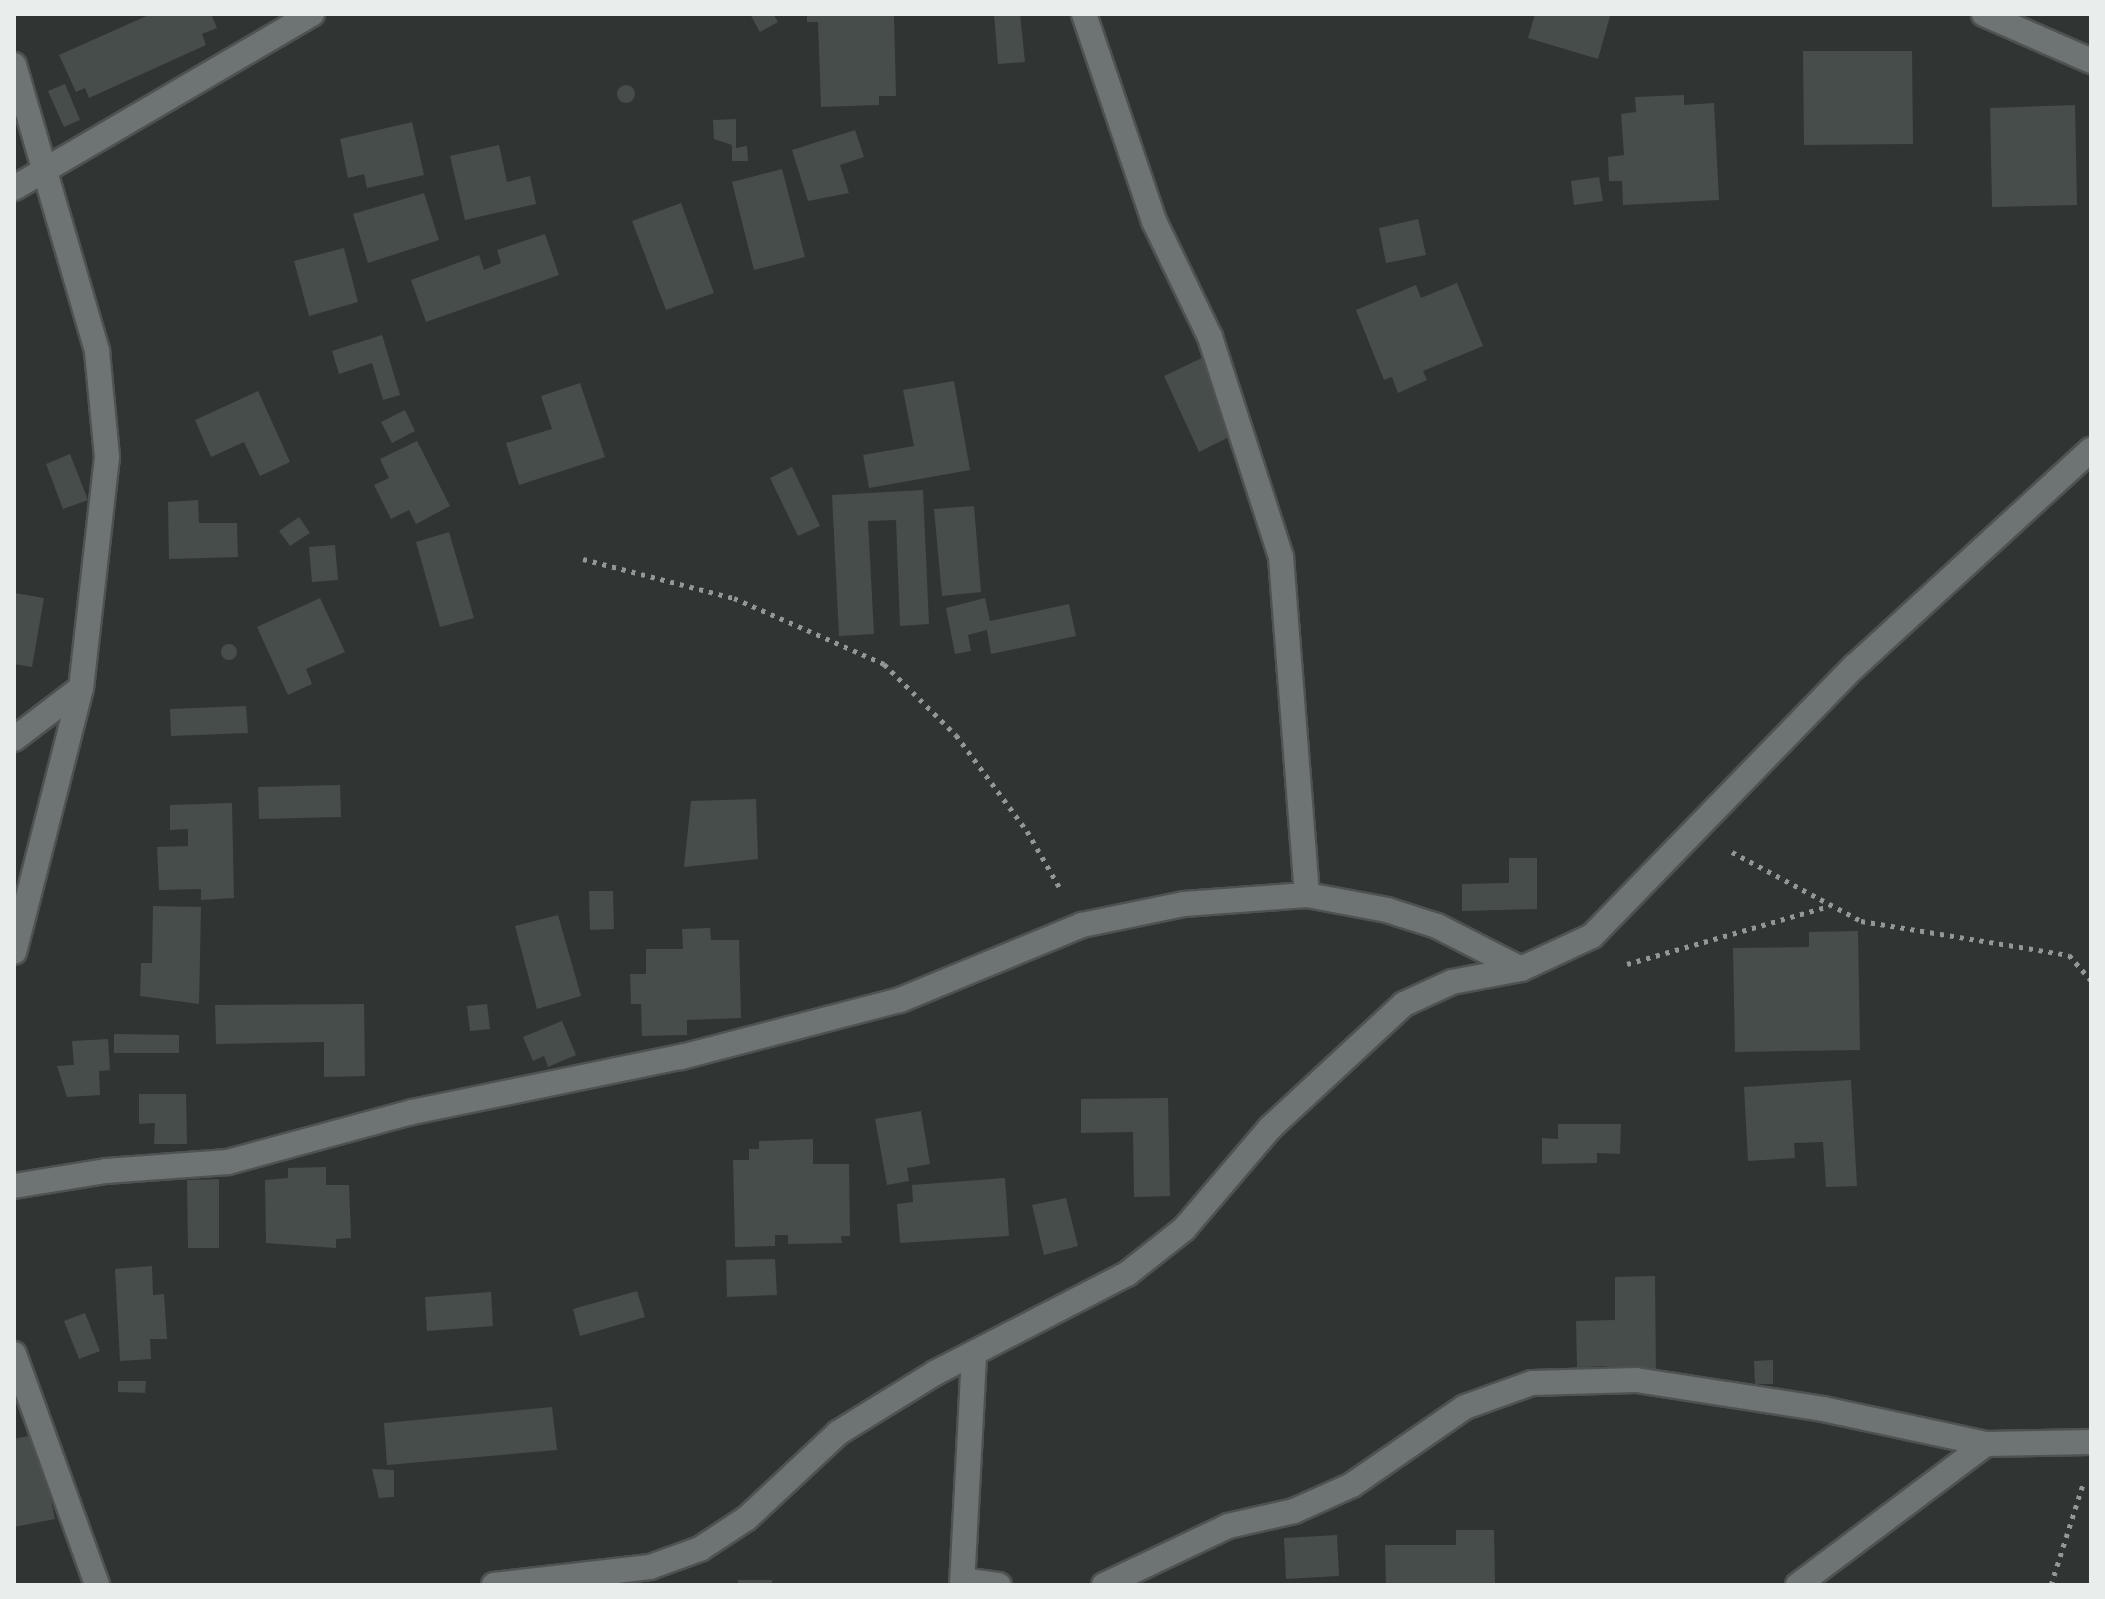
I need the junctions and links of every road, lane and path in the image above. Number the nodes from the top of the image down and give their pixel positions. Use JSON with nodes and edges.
{"nodes":[{"id":1,"x":312,"y":14,"type":"edge"},
{"id":2,"x":1084,"y":14,"type":"edge"},
{"id":3,"x":1984,"y":14,"type":"edge"},
{"id":4,"x":2091,"y":61,"type":"edge"},
{"id":5,"x":14,"y":65,"type":"edge"},
{"id":6,"x":45,"y":173,"type":"junction"},
{"id":7,"x":14,"y":188,"type":"edge"},
{"id":8,"x":2091,"y":450,"type":"edge"},
{"id":9,"x":583,"y":559,"type":"dead end"},
{"id":10,"x":81,"y":688,"type":"junction"},
{"id":11,"x":14,"y":739,"type":"edge"},
{"id":12,"x":1695,"y":831,"type":"junction"},
{"id":13,"x":1307,"y":895,"type":"junction"},
{"id":14,"x":1830,"y":905,"type":"junction"},
{"id":15,"x":1082,"y":925,"type":"junction"},
{"id":16,"x":14,"y":952,"type":"edge"},
{"id":17,"x":1620,"y":966,"type":"dead end"},
{"id":18,"x":1521,"y":969,"type":"junction"},
{"id":19,"x":2091,"y":980,"type":"edge"},
{"id":20,"x":14,"y":1186,"type":"edge"},
{"id":21,"x":974,"y":1353,"type":"junction"},
{"id":22,"x":14,"y":1354,"type":"edge"},
{"id":23,"x":2091,"y":1442,"type":"edge"},
{"id":24,"x":1986,"y":1444,"type":"junction"},
{"id":25,"x":2087,"y":1474,"type":"dead end"},
{"id":26,"x":652,"y":1576,"type":"edge"},
{"id":27,"x":962,"y":1582,"type":"edge"},
{"id":28,"x":97,"y":1585,"type":"edge"},
{"id":29,"x":494,"y":1585,"type":"edge"},
{"id":30,"x":999,"y":1585,"type":"edge"},
{"id":31,"x":1104,"y":1585,"type":"edge"},
{"id":32,"x":1798,"y":1585,"type":"edge"},
{"id":33,"x":2051,"y":1585,"type":"edge"}],
"edges":[{"from":1,"to":6,"type":"street"},
{"from":2,"to":13,"type":"street"},
{"from":3,"to":4,"type":"street"},
{"from":5,"to":6,"type":"street"},
{"from":6,"to":7,"type":"street"},
{"from":6,"to":10,"type":"street"},
{"from":8,"to":12,"type":"street"},
{"from":9,"to":15,"type":"path"},
{"from":10,"to":11,"type":"street"},
{"from":10,"to":16,"type":"street"},
{"from":12,"to":14,"type":"path"},
{"from":12,"to":18,"type":"street"},
{"from":13,"to":15,"type":"street"},
{"from":13,"to":18,"type":"street"},
{"from":14,"to":17,"type":"path"},
{"from":14,"to":19,"type":"path"},
{"from":15,"to":20,"type":"street"},
{"from":18,"to":21,"type":"street"},
{"from":21,"to":26,"type":"street"},
{"from":21,"to":27,"type":"street"},
{"from":22,"to":28,"type":"street"},
{"from":23,"to":24,"type":"street"},
{"from":24,"to":31,"type":"street"},
{"from":24,"to":32,"type":"street"},
{"from":25,"to":33,"type":"path"},
{"from":26,"to":29,"type":"street"},
{"from":27,"to":30,"type":"street"}]}
